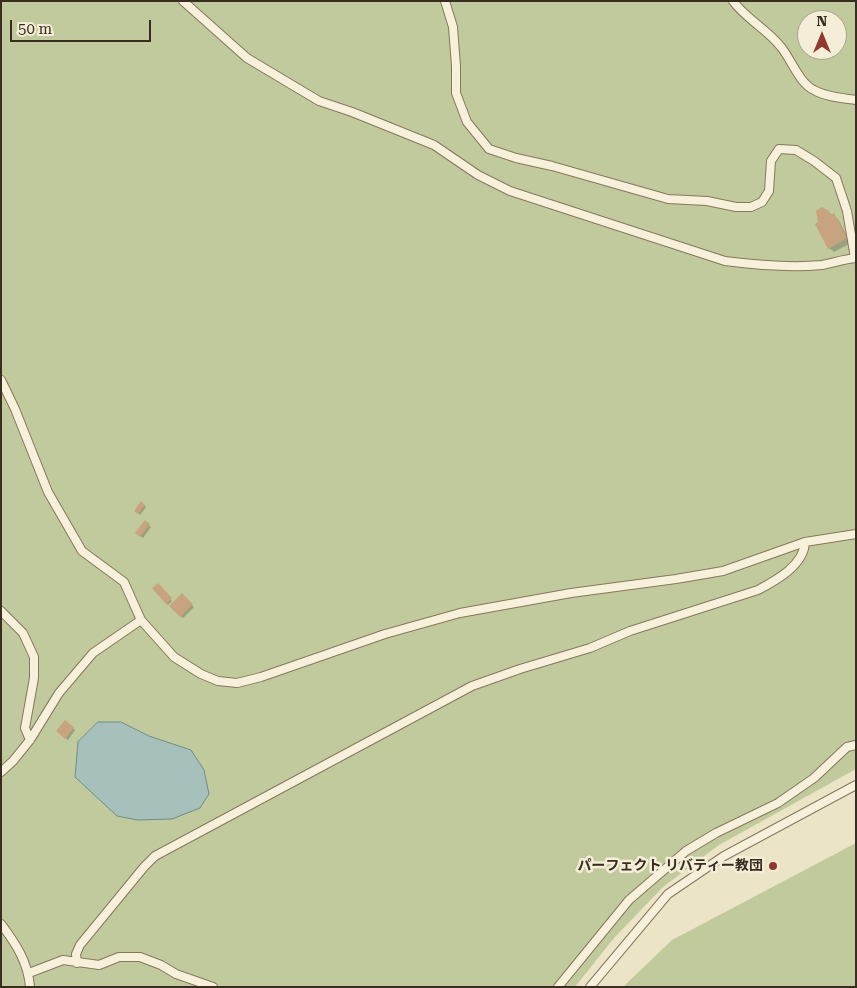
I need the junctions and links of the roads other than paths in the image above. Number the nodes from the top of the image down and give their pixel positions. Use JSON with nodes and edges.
{"nodes":[{"id":1,"x":183,"y":1,"type":"edge"},
{"id":2,"x":445,"y":1,"type":"edge"},
{"id":3,"x":733,"y":1,"type":"edge"},
{"id":4,"x":856,"y":100,"type":"edge"},
{"id":5,"x":855,"y":258,"type":"edge"},
{"id":6,"x":1,"y":380,"type":"edge"},
{"id":7,"x":856,"y":534,"type":"edge"},
{"id":8,"x":805,"y":542,"type":"junction"},
{"id":9,"x":1,"y":611,"type":"edge"},
{"id":10,"x":141,"y":620,"type":"junction"},
{"id":11,"x":30,"y":740,"type":"junction"},
{"id":12,"x":856,"y":746,"type":"edge"},
{"id":13,"x":1,"y":772,"type":"edge"},
{"id":14,"x":856,"y":785,"type":"edge"},
{"id":15,"x":1,"y":924,"type":"edge"},
{"id":16,"x":77,"y":963,"type":"junction"},
{"id":17,"x":28,"y":973,"type":"junction"},
{"id":18,"x":30,"y":987,"type":"edge"},
{"id":19,"x":213,"y":987,"type":"edge"},
{"id":20,"x":558,"y":987,"type":"edge"},
{"id":21,"x":590,"y":987,"type":"edge"}],
"edges":[{"from":1,"to":5,"type":"lane"},
{"from":2,"to":5,"type":"lane"},
{"from":3,"to":4,"type":"lane"},
{"from":6,"to":10,"type":"lane"},
{"from":7,"to":8,"type":"lane"},
{"from":8,"to":10,"type":"lane"},
{"from":8,"to":16,"type":"lane"},
{"from":9,"to":11,"type":"lane"},
{"from":10,"to":11,"type":"lane"},
{"from":11,"to":13,"type":"lane"},
{"from":12,"to":20,"type":"lane"},
{"from":14,"to":21,"type":"lane"},
{"from":15,"to":17,"type":"lane"},
{"from":16,"to":17,"type":"lane"},
{"from":16,"to":19,"type":"lane"},
{"from":17,"to":18,"type":"lane"}]}
